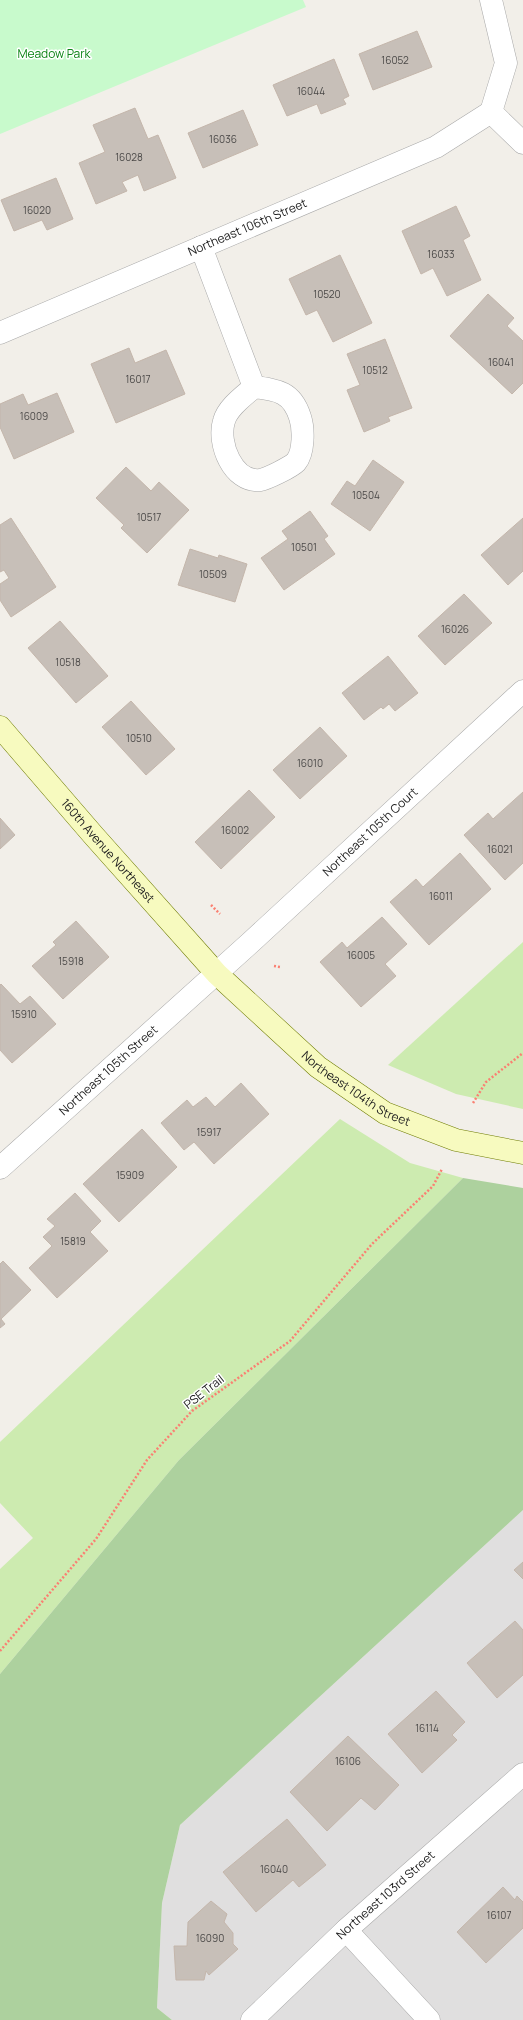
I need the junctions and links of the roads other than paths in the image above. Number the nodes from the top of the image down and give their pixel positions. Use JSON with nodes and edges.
{"nodes":[{"id":1,"x":491,"y":0,"type":"edge"},
{"id":2,"x":491,"y":112,"type":"junction"},
{"id":3,"x":523,"y":143,"type":"edge"},
{"id":4,"x":201,"y":247,"type":"junction"},
{"id":5,"x":0,"y":333,"type":"edge"},
{"id":6,"x":254,"y":387,"type":"dead end"},
{"id":7,"x":523,"y":691,"type":"edge"},
{"id":8,"x":0,"y":727,"type":"edge"},
{"id":9,"x":217,"y":974,"type":"junction"},
{"id":10,"x":523,"y":1153,"type":"edge"},
{"id":11,"x":0,"y":1168,"type":"edge"},
{"id":12,"x":523,"y":1774,"type":"edge"},
{"id":13,"x":346,"y":1930,"type":"junction"},
{"id":14,"x":252,"y":2020,"type":"edge"},
{"id":15,"x":428,"y":2020,"type":"edge"}],
"edges":[{"from":1,"to":2,"type":"street"},
{"from":2,"to":3,"type":"street"},
{"from":2,"to":4,"type":"street","name":"Northeast 106th Street"},
{"from":4,"to":5,"type":"street","name":"Northeast 106th Street"},
{"from":4,"to":6,"type":"street"},
{"from":7,"to":9,"type":"street","name":"Northeast 105th Court"},
{"from":8,"to":9,"type":"street","name":"160th Avenue Northeast"},
{"from":9,"to":10,"type":"street","name":"Northeast 104th Street"},
{"from":9,"to":11,"type":"street","name":"Northeast 105th Street"},
{"from":12,"to":13,"type":"street","name":"Northeast 103rd Street"},
{"from":13,"to":14,"type":"street","name":"Northeast 103rd Street"},
{"from":13,"to":15,"type":"street"}]}
